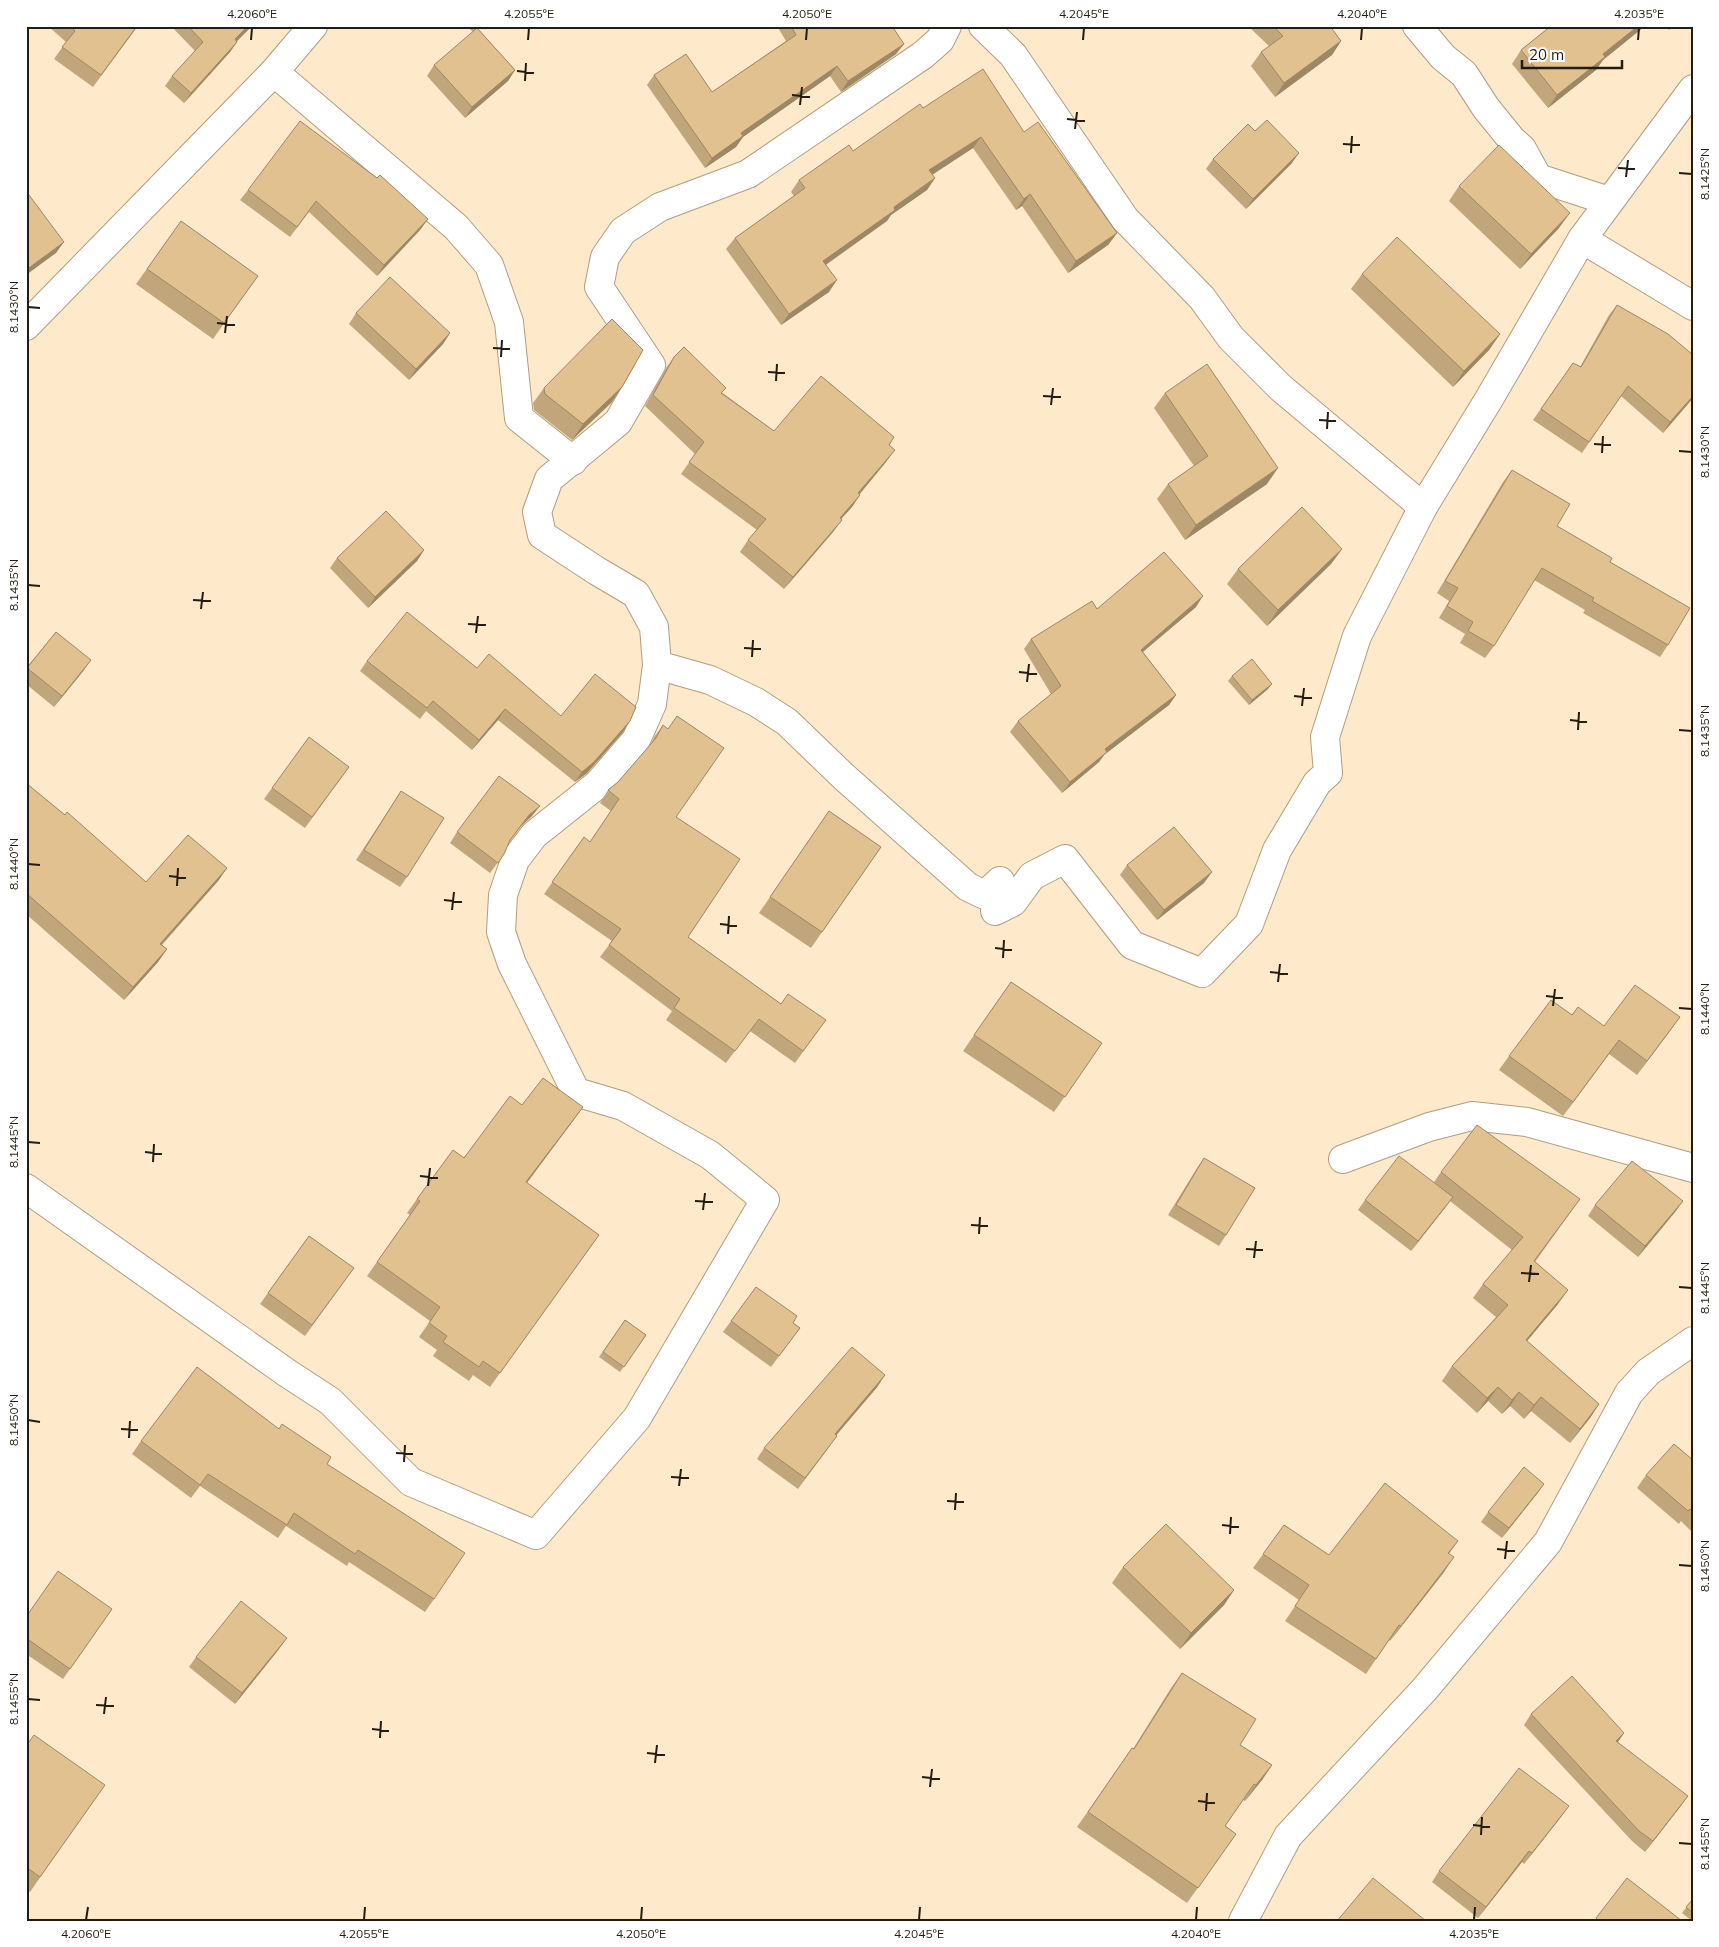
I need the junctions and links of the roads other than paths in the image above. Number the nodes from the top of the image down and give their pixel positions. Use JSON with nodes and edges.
{"nodes":[{"id":1,"x":313,"y":26,"type":"edge"},
{"id":2,"x":947,"y":26,"type":"edge"},
{"id":3,"x":983,"y":26,"type":"edge"},
{"id":4,"x":1416,"y":26,"type":"edge"},
{"id":5,"x":274,"y":72,"type":"junction"},
{"id":6,"x":1693,"y":89,"type":"edge"},
{"id":7,"x":1610,"y":201,"type":"junction"},
{"id":8,"x":1582,"y":239,"type":"junction"},
{"id":9,"x":1693,"y":306,"type":"edge"},
{"id":10,"x":26,"y":326,"type":"edge"},
{"id":11,"x":572,"y":461,"type":"junction"},
{"id":12,"x":1423,"y":507,"type":"junction"},
{"id":13,"x":657,"y":665,"type":"junction"},
{"id":14,"x":1343,"y":1159,"type":"dead end"},
{"id":15,"x":1693,"y":1168,"type":"edge"},
{"id":16,"x":26,"y":1188,"type":"edge"},
{"id":17,"x":1693,"y":1341,"type":"edge"},
{"id":18,"x":1243,"y":1921,"type":"edge"}],
"edges":[{"from":1,"to":5,"type":"street"},
{"from":2,"to":11,"type":"street"},
{"from":3,"to":12,"type":"street"},
{"from":4,"to":7,"type":"street"},
{"from":5,"to":10,"type":"street"},
{"from":5,"to":11,"type":"street"},
{"from":6,"to":7,"type":"street"},
{"from":7,"to":8,"type":"street"},
{"from":8,"to":9,"type":"street"},
{"from":8,"to":12,"type":"street"},
{"from":11,"to":13,"type":"street"},
{"from":12,"to":13,"type":"street"},
{"from":13,"to":16,"type":"street"},
{"from":14,"to":15,"type":"street"},
{"from":17,"to":18,"type":"street"}]}
